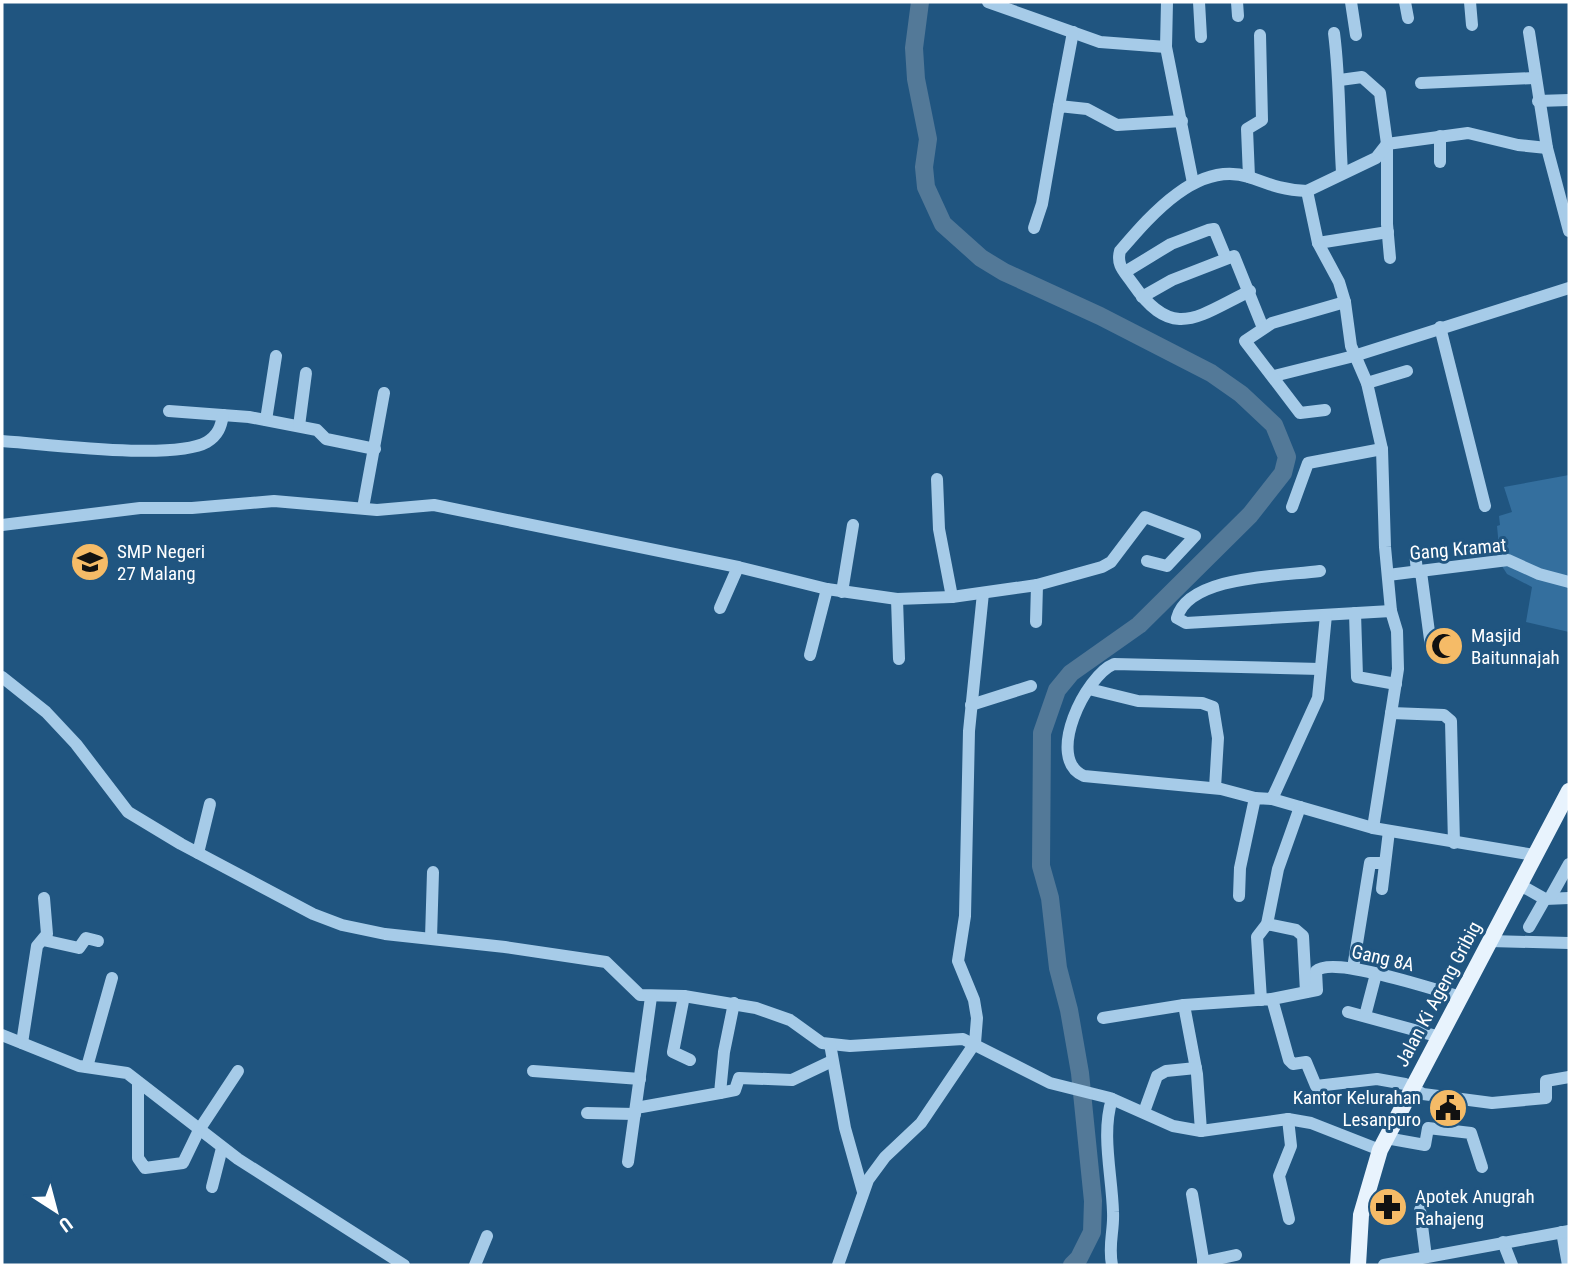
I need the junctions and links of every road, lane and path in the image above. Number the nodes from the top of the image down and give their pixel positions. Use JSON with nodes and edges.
{"nodes":[{"id":1,"x":988,"y":2,"type":"edge"},
{"id":2,"x":1167,"y":2,"type":"edge"},
{"id":3,"x":1199,"y":2,"type":"edge"},
{"id":4,"x":1237,"y":2,"type":"edge"},
{"id":5,"x":1351,"y":2,"type":"edge"},
{"id":6,"x":1405,"y":2,"type":"edge"},
{"id":7,"x":1470,"y":2,"type":"edge"},
{"id":8,"x":1238,"y":16,"type":"dead end"},
{"id":9,"x":1408,"y":18,"type":"dead end"},
{"id":10,"x":1472,"y":25,"type":"dead end"},
{"id":11,"x":1073,"y":32,"type":"junction"},
{"id":12,"x":1529,"y":32,"type":"dead end"},
{"id":13,"x":1334,"y":33,"type":"dead end"},
{"id":14,"x":1260,"y":35,"type":"dead end"},
{"id":15,"x":1356,"y":35,"type":"dead end"},
{"id":16,"x":1201,"y":37,"type":"dead end"},
{"id":17,"x":1166,"y":47,"type":"junction"},
{"id":18,"x":1534,"y":78,"type":"junction"},
{"id":19,"x":1340,"y":80,"type":"junction"},
{"id":20,"x":1421,"y":83,"type":"dead end"},
{"id":21,"x":1569,"y":100,"type":"edge"},
{"id":22,"x":1538,"y":101,"type":"junction"},
{"id":23,"x":1059,"y":106,"type":"junction"},
{"id":24,"x":1182,"y":121,"type":"junction"},
{"id":25,"x":1440,"y":136,"type":"junction"},
{"id":26,"x":1387,"y":144,"type":"junction"},
{"id":27,"x":1547,"y":148,"type":"junction"},
{"id":28,"x":1440,"y":162,"type":"dead end"},
{"id":29,"x":1342,"y":172,"type":"junction"},
{"id":30,"x":1249,"y":177,"type":"junction"},
{"id":31,"x":1193,"y":183,"type":"junction"},
{"id":32,"x":1307,"y":191,"type":"junction"},
{"id":33,"x":1034,"y":228,"type":"dead end"},
{"id":34,"x":1569,"y":231,"type":"edge"},
{"id":35,"x":1388,"y":232,"type":"junction"},
{"id":36,"x":1318,"y":243,"type":"junction"},
{"id":37,"x":1226,"y":257,"type":"junction"},
{"id":38,"x":1390,"y":258,"type":"dead end"},
{"id":39,"x":1125,"y":272,"type":"junction"},
{"id":40,"x":1569,"y":288,"type":"edge"},
{"id":41,"x":1250,"y":291,"type":"junction"},
{"id":42,"x":1142,"y":297,"type":"junction"},
{"id":43,"x":1345,"y":302,"type":"junction"},
{"id":44,"x":1440,"y":327,"type":"junction"},
{"id":45,"x":1263,"y":328,"type":"junction"},
{"id":46,"x":276,"y":356,"type":"dead end"},
{"id":47,"x":1354,"y":356,"type":"junction"},
{"id":48,"x":1407,"y":371,"type":"dead end"},
{"id":49,"x":306,"y":373,"type":"dead end"},
{"id":50,"x":1274,"y":376,"type":"junction"},
{"id":51,"x":1367,"y":383,"type":"junction"},
{"id":52,"x":384,"y":393,"type":"dead end"},
{"id":53,"x":1325,"y":410,"type":"dead end"},
{"id":54,"x":169,"y":411,"type":"dead end"},
{"id":55,"x":223,"y":415,"type":"junction"},
{"id":56,"x":266,"y":420,"type":"junction"},
{"id":57,"x":299,"y":426,"type":"junction"},
{"id":58,"x":2,"y":441,"type":"edge"},
{"id":59,"x":375,"y":449,"type":"junction"},
{"id":60,"x":1382,"y":449,"type":"junction"},
{"id":61,"x":937,"y":479,"type":"dead end"},
{"id":62,"x":1485,"y":506,"type":"dead end"},
{"id":63,"x":1292,"y":507,"type":"dead end"},
{"id":64,"x":362,"y":508,"type":"junction"},
{"id":65,"x":2,"y":524,"type":"edge"},
{"id":66,"x":853,"y":525,"type":"dead end"},
{"id":67,"x":1415,"y":551,"type":"dead end"},
{"id":68,"x":1147,"y":561,"type":"dead end"},
{"id":69,"x":738,"y":567,"type":"junction"},
{"id":70,"x":1320,"y":571,"type":"dead end"},
{"id":71,"x":1419,"y":572,"type":"junction"},
{"id":72,"x":1388,"y":575,"type":"junction"},
{"id":73,"x":1569,"y":582,"type":"edge"},
{"id":74,"x":1037,"y":585,"type":"junction"},
{"id":75,"x":827,"y":589,"type":"junction"},
{"id":76,"x":842,"y":592,"type":"junction"},
{"id":77,"x":984,"y":593,"type":"junction"},
{"id":78,"x":952,"y":597,"type":"junction"},
{"id":79,"x":897,"y":599,"type":"junction"},
{"id":80,"x":720,"y":608,"type":"dead end"},
{"id":81,"x":1391,"y":611,"type":"junction"},
{"id":82,"x":1355,"y":613,"type":"junction"},
{"id":83,"x":1326,"y":615,"type":"junction"},
{"id":84,"x":1036,"y":622,"type":"dead end"},
{"id":85,"x":1431,"y":647,"type":"dead end"},
{"id":86,"x":810,"y":655,"type":"dead end"},
{"id":87,"x":899,"y":659,"type":"dead end"},
{"id":88,"x":1320,"y":669,"type":"junction"},
{"id":89,"x":2,"y":677,"type":"edge"},
{"id":90,"x":1396,"y":684,"type":"junction"},
{"id":91,"x":1031,"y":686,"type":"dead end"},
{"id":92,"x":1089,"y":689,"type":"junction"},
{"id":93,"x":971,"y":705,"type":"junction"},
{"id":94,"x":1391,"y":713,"type":"junction"},
{"id":95,"x":1215,"y":788,"type":"junction"},
{"id":96,"x":1569,"y":791,"type":"edge"},
{"id":97,"x":1255,"y":798,"type":"junction"},
{"id":98,"x":1272,"y":799,"type":"junction"},
{"id":99,"x":210,"y":804,"type":"dead end"},
{"id":100,"x":1300,"y":807,"type":"junction"},
{"id":101,"x":1373,"y":828,"type":"junction"},
{"id":102,"x":1389,"y":831,"type":"junction"},
{"id":103,"x":1454,"y":843,"type":"junction"},
{"id":104,"x":198,"y":853,"type":"junction"},
{"id":105,"x":1534,"y":855,"type":"junction"},
{"id":106,"x":1385,"y":863,"type":"junction"},
{"id":107,"x":1569,"y":864,"type":"edge"},
{"id":108,"x":433,"y":872,"type":"dead end"},
{"id":109,"x":1520,"y":885,"type":"junction"},
{"id":110,"x":1382,"y":889,"type":"dead end"},
{"id":111,"x":1239,"y":896,"type":"dead end"},
{"id":112,"x":44,"y":898,"type":"dead end"},
{"id":113,"x":1548,"y":898,"type":"junction"},
{"id":114,"x":1569,"y":898,"type":"edge"},
{"id":115,"x":1266,"y":925,"type":"junction"},
{"id":116,"x":1529,"y":927,"type":"dead end"},
{"id":117,"x":431,"y":939,"type":"junction"},
{"id":118,"x":43,"y":940,"type":"junction"},
{"id":119,"x":98,"y":941,"type":"dead end"},
{"id":120,"x":1490,"y":941,"type":"junction"},
{"id":121,"x":1569,"y":946,"type":"edge"},
{"id":122,"x":1353,"y":968,"type":"junction"},
{"id":123,"x":1376,"y":974,"type":"junction"},
{"id":124,"x":112,"y":978,"type":"dead end"},
{"id":125,"x":1312,"y":991,"type":"junction"},
{"id":126,"x":684,"y":996,"type":"junction"},
{"id":127,"x":650,"y":997,"type":"junction"},
{"id":128,"x":1461,"y":997,"type":"junction"},
{"id":129,"x":1266,"y":999,"type":"junction"},
{"id":130,"x":734,"y":1003,"type":"junction"},
{"id":131,"x":1184,"y":1005,"type":"junction"},
{"id":132,"x":1348,"y":1012,"type":"dead end"},
{"id":133,"x":1365,"y":1016,"type":"junction"},
{"id":134,"x":1103,"y":1018,"type":"dead end"},
{"id":135,"x":2,"y":1035,"type":"edge"},
{"id":136,"x":1440,"y":1037,"type":"junction"},
{"id":137,"x":22,"y":1043,"type":"junction"},
{"id":138,"x":830,"y":1044,"type":"junction"},
{"id":139,"x":980,"y":1046,"type":"junction"},
{"id":140,"x":690,"y":1060,"type":"dead end"},
{"id":141,"x":832,"y":1060,"type":"junction"},
{"id":142,"x":87,"y":1067,"type":"junction"},
{"id":143,"x":1196,"y":1068,"type":"junction"},
{"id":144,"x":238,"y":1071,"type":"dead end"},
{"id":145,"x":533,"y":1071,"type":"dead end"},
{"id":146,"x":1569,"y":1077,"type":"edge"},
{"id":147,"x":639,"y":1079,"type":"junction"},
{"id":148,"x":138,"y":1082,"type":"junction"},
{"id":149,"x":1411,"y":1088,"type":"junction"},
{"id":150,"x":720,"y":1093,"type":"junction"},
{"id":151,"x":1111,"y":1098,"type":"junction"},
{"id":152,"x":635,"y":1111,"type":"junction"},
{"id":153,"x":1144,"y":1112,"type":"junction"},
{"id":154,"x":587,"y":1113,"type":"dead end"},
{"id":155,"x":1288,"y":1119,"type":"junction"},
{"id":156,"x":199,"y":1130,"type":"junction"},
{"id":157,"x":1201,"y":1131,"type":"junction"},
{"id":158,"x":1383,"y":1144,"type":"junction"},
{"id":159,"x":222,"y":1147,"type":"junction"},
{"id":160,"x":628,"y":1162,"type":"dead end"},
{"id":161,"x":1482,"y":1167,"type":"dead end"},
{"id":162,"x":212,"y":1187,"type":"dead end"},
{"id":163,"x":863,"y":1192,"type":"junction"},
{"id":164,"x":1192,"y":1194,"type":"dead end"},
{"id":165,"x":1420,"y":1210,"type":"dead end"},
{"id":166,"x":1289,"y":1219,"type":"dead end"},
{"id":167,"x":1566,"y":1232,"type":"edge"},
{"id":168,"x":487,"y":1236,"type":"dead end"},
{"id":169,"x":1503,"y":1242,"type":"junction"},
{"id":170,"x":1236,"y":1255,"type":"dead end"},
{"id":171,"x":1426,"y":1257,"type":"junction"},
{"id":172,"x":1218,"y":1262,"type":"edge"},
{"id":173,"x":1407,"y":1263,"type":"edge"},
{"id":174,"x":1203,"y":1264,"type":"edge"},
{"id":175,"x":404,"y":1265,"type":"edge"},
{"id":176,"x":475,"y":1265,"type":"edge"},
{"id":177,"x":838,"y":1265,"type":"edge"},
{"id":178,"x":1112,"y":1265,"type":"edge"},
{"id":179,"x":1358,"y":1265,"type":"edge"},
{"id":180,"x":1384,"y":1265,"type":"edge"},
{"id":181,"x":1512,"y":1265,"type":"edge"},
{"id":182,"x":1568,"y":1265,"type":"edge"}],
"edges":[{"from":1,"to":11,"type":"street"},
{"from":2,"to":17,"type":"street"},
{"from":3,"to":16,"type":"street"},
{"from":4,"to":8,"type":"street"},
{"from":5,"to":15,"type":"street"},
{"from":6,"to":9,"type":"street"},
{"from":7,"to":10,"type":"street"},
{"from":11,"to":17,"type":"street"},
{"from":11,"to":23,"type":"street"},
{"from":12,"to":18,"type":"street"},
{"from":13,"to":19,"type":"street"},
{"from":14,"to":30,"type":"street"},
{"from":17,"to":24,"type":"street"},
{"from":18,"to":20,"type":"street"},
{"from":18,"to":22,"type":"street"},
{"from":19,"to":26,"type":"street"},
{"from":19,"to":29,"type":"street"},
{"from":21,"to":22,"type":"street"},
{"from":22,"to":27,"type":"street"},
{"from":23,"to":24,"type":"street"},
{"from":23,"to":33,"type":"street"},
{"from":24,"to":31,"type":"street"},
{"from":25,"to":26,"type":"street"},
{"from":25,"to":27,"type":"street"},
{"from":25,"to":28,"type":"street"},
{"from":26,"to":29,"type":"street"},
{"from":26,"to":35,"type":"street"},
{"from":27,"to":34,"type":"street"},
{"from":29,"to":32,"type":"street"},
{"from":30,"to":31,"type":"street"},
{"from":30,"to":32,"type":"street"},
{"from":31,"to":39,"type":"street"},
{"from":32,"to":36,"type":"street"},
{"from":35,"to":36,"type":"street"},
{"from":35,"to":38,"type":"street"},
{"from":36,"to":43,"type":"street"},
{"from":37,"to":39,"type":"street"},
{"from":37,"to":41,"type":"street"},
{"from":37,"to":42,"type":"street"},
{"from":39,"to":42,"type":"street"},
{"from":40,"to":44,"type":"street"},
{"from":41,"to":42,"type":"street"},
{"from":41,"to":45,"type":"street"},
{"from":43,"to":45,"type":"street"},
{"from":43,"to":47,"type":"street"},
{"from":44,"to":47,"type":"street"},
{"from":44,"to":62,"type":"street"},
{"from":45,"to":50,"type":"street"},
{"from":46,"to":56,"type":"street"},
{"from":47,"to":50,"type":"street"},
{"from":47,"to":51,"type":"street"},
{"from":48,"to":51,"type":"street"},
{"from":49,"to":57,"type":"street"},
{"from":50,"to":53,"type":"street"},
{"from":51,"to":60,"type":"street"},
{"from":52,"to":59,"type":"street"},
{"from":54,"to":55,"type":"street"},
{"from":55,"to":56,"type":"street"},
{"from":55,"to":58,"type":"street"},
{"from":56,"to":57,"type":"street"},
{"from":57,"to":59,"type":"street"},
{"from":59,"to":64,"type":"street"},
{"from":60,"to":63,"type":"street"},
{"from":60,"to":72,"type":"street"},
{"from":61,"to":78,"type":"street"},
{"from":64,"to":65,"type":"street"},
{"from":64,"to":69,"type":"street"},
{"from":66,"to":76,"type":"street"},
{"from":67,"to":71,"type":"street"},
{"from":68,"to":74,"type":"street"},
{"from":69,"to":75,"type":"street"},
{"from":69,"to":80,"type":"street"},
{"from":70,"to":83,"type":"street"},
{"from":71,"to":72,"type":"street","name":"Gang Kramat"},
{"from":71,"to":73,"type":"street","name":"Gang Kramat"},
{"from":71,"to":85,"type":"street"},
{"from":72,"to":81,"type":"street"},
{"from":74,"to":77,"type":"street"},
{"from":74,"to":84,"type":"street"},
{"from":75,"to":76,"type":"street"},
{"from":75,"to":86,"type":"street"},
{"from":76,"to":79,"type":"street"},
{"from":77,"to":78,"type":"street"},
{"from":77,"to":93,"type":"street"},
{"from":78,"to":79,"type":"street"},
{"from":79,"to":87,"type":"street"},
{"from":81,"to":82,"type":"street"},
{"from":81,"to":90,"type":"street"},
{"from":82,"to":83,"type":"street"},
{"from":82,"to":90,"type":"street"},
{"from":83,"to":88,"type":"street"},
{"from":88,"to":92,"type":"street"},
{"from":88,"to":98,"type":"street"},
{"from":89,"to":104,"type":"street"},
{"from":90,"to":94,"type":"street"},
{"from":91,"to":93,"type":"street"},
{"from":92,"to":95,"type":"street"},
{"from":92,"to":95,"type":"street"},
{"from":93,"to":139,"type":"street"},
{"from":94,"to":101,"type":"street"},
{"from":94,"to":103,"type":"street"},
{"from":95,"to":97,"type":"street"},
{"from":96,"to":105,"type":"main road","name":"Jalan Ki Ageng Gribig"},
{"from":97,"to":98,"type":"street"},
{"from":97,"to":111,"type":"street"},
{"from":98,"to":100,"type":"street"},
{"from":99,"to":104,"type":"street"},
{"from":100,"to":101,"type":"street"},
{"from":100,"to":115,"type":"street"},
{"from":101,"to":102,"type":"street"},
{"from":102,"to":103,"type":"street"},
{"from":102,"to":106,"type":"street"},
{"from":103,"to":105,"type":"street"},
{"from":104,"to":117,"type":"street"},
{"from":105,"to":109,"type":"main road","name":"Jalan Ki Ageng Gribig"},
{"from":106,"to":110,"type":"street"},
{"from":106,"to":122,"type":"street"},
{"from":107,"to":113,"type":"street"},
{"from":108,"to":117,"type":"street"},
{"from":109,"to":113,"type":"street"},
{"from":109,"to":120,"type":"main road","name":"Jalan Ki Ageng Gribig"},
{"from":112,"to":118,"type":"street"},
{"from":113,"to":114,"type":"street"},
{"from":113,"to":116,"type":"street"},
{"from":115,"to":125,"type":"street"},
{"from":115,"to":129,"type":"street"},
{"from":117,"to":127,"type":"street"},
{"from":118,"to":119,"type":"street"},
{"from":118,"to":137,"type":"street"},
{"from":120,"to":121,"type":"street"},
{"from":120,"to":128,"type":"main road","name":"Jalan Ki Ageng Gribig"},
{"from":122,"to":123,"type":"street","name":"Gang 8A"},
{"from":122,"to":125,"type":"street","name":"Gang 8A"},
{"from":123,"to":128,"type":"street","name":"Gang 8A"},
{"from":123,"to":133,"type":"street"},
{"from":124,"to":142,"type":"street"},
{"from":125,"to":129,"type":"street"},
{"from":126,"to":127,"type":"street"},
{"from":126,"to":130,"type":"street"},
{"from":126,"to":140,"type":"street"},
{"from":127,"to":147,"type":"street"},
{"from":128,"to":136,"type":"main road","name":"Jalan Ki Ageng Gribig"},
{"from":129,"to":131,"type":"street"},
{"from":129,"to":149,"type":"street"},
{"from":130,"to":138,"type":"street"},
{"from":130,"to":150,"type":"street"},
{"from":131,"to":134,"type":"street"},
{"from":131,"to":143,"type":"street"},
{"from":132,"to":133,"type":"street"},
{"from":133,"to":136,"type":"street"},
{"from":135,"to":137,"type":"street"},
{"from":136,"to":149,"type":"main road","name":"Jalan Ki Ageng Gribig"},
{"from":137,"to":142,"type":"street"},
{"from":138,"to":139,"type":"street"},
{"from":138,"to":141,"type":"street"},
{"from":139,"to":151,"type":"street"},
{"from":139,"to":163,"type":"street"},
{"from":141,"to":150,"type":"street"},
{"from":141,"to":163,"type":"street"},
{"from":142,"to":148,"type":"street"},
{"from":143,"to":153,"type":"street"},
{"from":143,"to":157,"type":"street"},
{"from":144,"to":156,"type":"street"},
{"from":145,"to":147,"type":"street"},
{"from":146,"to":149,"type":"street"},
{"from":147,"to":152,"type":"street"},
{"from":148,"to":156,"type":"street"},
{"from":148,"to":156,"type":"street"},
{"from":149,"to":158,"type":"main road","name":"Jalan Ki Ageng Gribig"},
{"from":150,"to":152,"type":"street"},
{"from":151,"to":153,"type":"street"},
{"from":151,"to":178,"type":"street"},
{"from":152,"to":154,"type":"street"},
{"from":152,"to":160,"type":"street"},
{"from":153,"to":157,"type":"street"},
{"from":155,"to":157,"type":"street"},
{"from":155,"to":158,"type":"street"},
{"from":155,"to":166,"type":"street"},
{"from":156,"to":159,"type":"street"},
{"from":158,"to":161,"type":"street"},
{"from":158,"to":179,"type":"main road","name":"Jalan Ki Ageng Gribig"},
{"from":159,"to":162,"type":"street"},
{"from":159,"to":175,"type":"street"},
{"from":163,"to":177,"type":"street"},
{"from":164,"to":174,"type":"street"},
{"from":165,"to":171,"type":"street"},
{"from":167,"to":169,"type":"street"},
{"from":167,"to":182,"type":"street"},
{"from":168,"to":176,"type":"street"},
{"from":169,"to":171,"type":"street"},
{"from":169,"to":181,"type":"street"},
{"from":170,"to":172,"type":"street"},
{"from":171,"to":173,"type":"street"},
{"from":172,"to":174,"type":"street"},
{"from":173,"to":180,"type":"street"}]}
